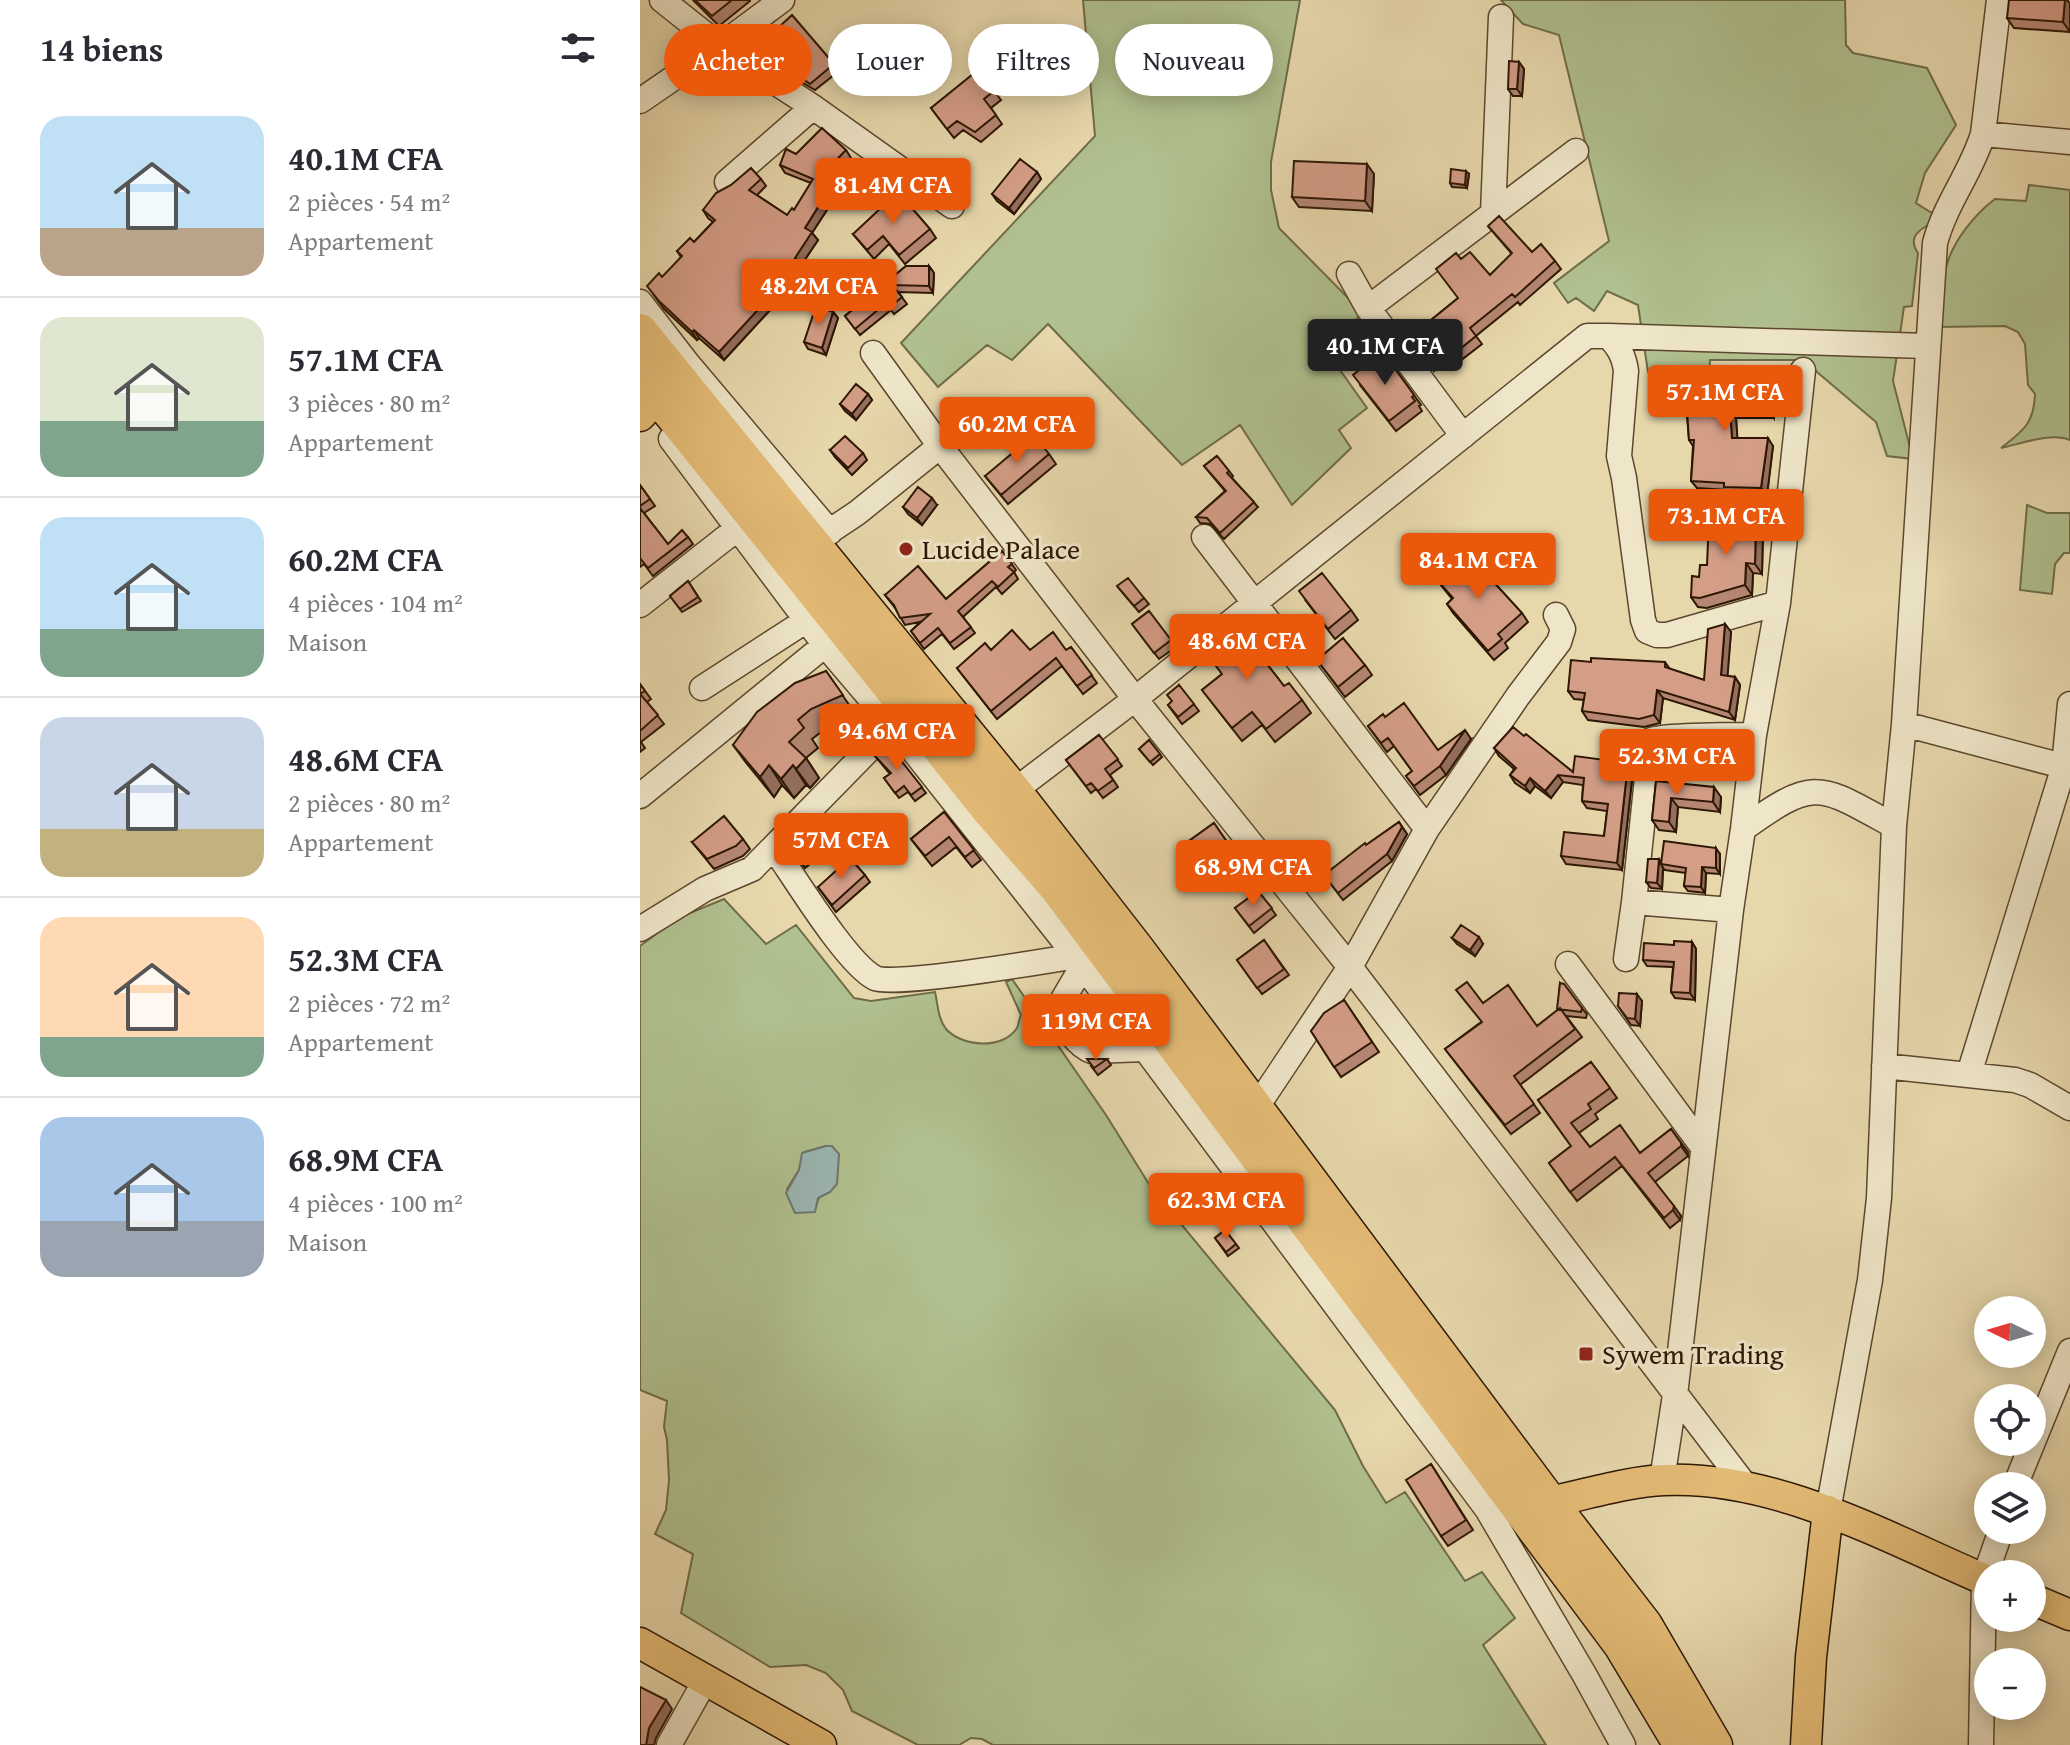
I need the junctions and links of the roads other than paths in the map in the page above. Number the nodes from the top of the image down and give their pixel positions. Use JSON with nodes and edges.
{"nodes":[{"id":1,"x":662,"y":0,"type":"edge"},
{"id":2,"x":782,"y":0,"type":"edge"},
{"id":3,"x":1999,"y":0,"type":"edge"},
{"id":4,"x":1501,"y":17,"type":"dead end"},
{"id":5,"x":692,"y":24,"type":"edge"},
{"id":6,"x":750,"y":24,"type":"edge"},
{"id":7,"x":664,"y":84,"type":"edge"},
{"id":8,"x":796,"y":96,"type":"edge"},
{"id":9,"x":640,"y":101,"type":"edge"},
{"id":10,"x":813,"y":107,"type":"junction"},
{"id":11,"x":1983,"y":134,"type":"junction"},
{"id":12,"x":2070,"y":142,"type":"edge"},
{"id":13,"x":1576,"y":151,"type":"dead end"},
{"id":14,"x":727,"y":182,"type":"dead end"},
{"id":15,"x":952,"y":206,"type":"dead end"},
{"id":16,"x":1493,"y":213,"type":"junction"},
{"id":17,"x":1349,"y":274,"type":"dead end"},
{"id":18,"x":640,"y":302,"type":"edge"},
{"id":19,"x":1368,"y":308,"type":"junction"},
{"id":20,"x":640,"y":331,"type":"edge"},
{"id":21,"x":1608,"y":336,"type":"junction"},
{"id":22,"x":1926,"y":346,"type":"junction"},
{"id":23,"x":873,"y":353,"type":"dead end"},
{"id":24,"x":1803,"y":370,"type":"dead end"},
{"id":25,"x":656,"y":391,"type":"edge"},
{"id":26,"x":1463,"y":436,"type":"junction"},
{"id":27,"x":940,"y":446,"type":"junction"},
{"id":28,"x":738,"y":528,"type":"junction"},
{"id":29,"x":821,"y":537,"type":"junction"},
{"id":30,"x":1204,"y":537,"type":"dead end"},
{"id":31,"x":1252,"y":603,"type":"junction"},
{"id":32,"x":1778,"y":603,"type":"junction"},
{"id":33,"x":640,"y":605,"type":"edge"},
{"id":34,"x":1556,"y":615,"type":"dead end"},
{"id":35,"x":807,"y":620,"type":"junction"},
{"id":36,"x":825,"y":645,"type":"junction"},
{"id":37,"x":702,"y":688,"type":"dead end"},
{"id":38,"x":1135,"y":699,"type":"junction"},
{"id":39,"x":2070,"y":704,"type":"edge"},
{"id":40,"x":1904,"y":724,"type":"junction"},
{"id":41,"x":893,"y":725,"type":"junction"},
{"id":42,"x":1754,"y":735,"type":"junction"},
{"id":43,"x":2067,"y":767,"type":"edge"},
{"id":44,"x":1014,"y":791,"type":"junction"},
{"id":45,"x":640,"y":796,"type":"edge"},
{"id":46,"x":1894,"y":826,"type":"junction"},
{"id":47,"x":1427,"y":829,"type":"junction"},
{"id":48,"x":1743,"y":829,"type":"junction"},
{"id":49,"x":774,"y":848,"type":"junction"},
{"id":50,"x":1634,"y":902,"type":"junction"},
{"id":51,"x":1731,"y":910,"type":"junction"},
{"id":52,"x":640,"y":929,"type":"edge"},
{"id":53,"x":1626,"y":959,"type":"dead end"},
{"id":54,"x":1080,"y":961,"type":"junction"},
{"id":55,"x":1568,"y":964,"type":"dead end"},
{"id":56,"x":1350,"y":967,"type":"junction"},
{"id":57,"x":1145,"y":1049,"type":"junction"},
{"id":58,"x":1884,"y":1066,"type":"junction"},
{"id":59,"x":1969,"y":1074,"type":"junction"},
{"id":60,"x":1256,"y":1108,"type":"junction"},
{"id":61,"x":2070,"y":1108,"type":"edge"},
{"id":62,"x":1702,"y":1146,"type":"junction"},
{"id":63,"x":2070,"y":1351,"type":"edge"},
{"id":64,"x":1675,"y":1395,"type":"junction"},
{"id":65,"x":2021,"y":1472,"type":"edge"},
{"id":66,"x":1662,"y":1480,"type":"junction"},
{"id":67,"x":1748,"y":1489,"type":"junction"},
{"id":68,"x":1550,"y":1502,"type":"junction"},
{"id":69,"x":1828,"y":1511,"type":"junction"},
{"id":70,"x":1974,"y":1575,"type":"edge"},
{"id":71,"x":2046,"y":1605,"type":"edge"},
{"id":72,"x":2070,"y":1615,"type":"edge"},
{"id":73,"x":1984,"y":1632,"type":"edge"},
{"id":74,"x":640,"y":1643,"type":"edge"},
{"id":75,"x":705,"y":1681,"type":"junction"},
{"id":76,"x":669,"y":1745,"type":"edge"},
{"id":77,"x":821,"y":1745,"type":"edge"},
{"id":78,"x":1623,"y":1745,"type":"edge"},
{"id":79,"x":1681,"y":1745,"type":"edge"},
{"id":80,"x":1715,"y":1745,"type":"edge"},
{"id":81,"x":1806,"y":1745,"type":"edge"},
{"id":82,"x":1981,"y":1745,"type":"edge"}],
"edges":[{"from":1,"to":5,"type":"street"},
{"from":2,"to":6,"type":"street"},
{"from":3,"to":11,"type":"street"},
{"from":4,"to":16,"type":"street"},
{"from":7,"to":9,"type":"street"},
{"from":8,"to":10,"type":"street"},
{"from":10,"to":14,"type":"street"},
{"from":10,"to":15,"type":"street"},
{"from":11,"to":12,"type":"street"},
{"from":11,"to":22,"type":"street"},
{"from":13,"to":16,"type":"street"},
{"from":16,"to":19,"type":"street"},
{"from":17,"to":19,"type":"street"},
{"from":18,"to":25,"type":"street"},
{"from":19,"to":26,"type":"street"},
{"from":20,"to":25,"type":"highway"},
{"from":21,"to":22,"type":"street"},
{"from":21,"to":26,"type":"street"},
{"from":21,"to":32,"type":"street"},
{"from":22,"to":40,"type":"street"},
{"from":23,"to":27,"type":"street"},
{"from":24,"to":32,"type":"street"},
{"from":25,"to":28,"type":"street"},
{"from":25,"to":29,"type":"highway"},
{"from":25,"to":79,"type":"highway"},
{"from":26,"to":31,"type":"street"},
{"from":27,"to":29,"type":"street"},
{"from":27,"to":38,"type":"street"},
{"from":28,"to":33,"type":"street"},
{"from":28,"to":35,"type":"street"},
{"from":29,"to":44,"type":"highway"},
{"from":30,"to":31,"type":"street"},
{"from":31,"to":38,"type":"street"},
{"from":31,"to":47,"type":"street"},
{"from":32,"to":42,"type":"street"},
{"from":34,"to":47,"type":"street"},
{"from":35,"to":36,"type":"street"},
{"from":35,"to":37,"type":"street"},
{"from":36,"to":41,"type":"street"},
{"from":36,"to":45,"type":"street"},
{"from":38,"to":44,"type":"street"},
{"from":38,"to":56,"type":"street"},
{"from":39,"to":43,"type":"street"},
{"from":40,"to":43,"type":"street"},
{"from":40,"to":46,"type":"street"},
{"from":41,"to":49,"type":"street"},
{"from":41,"to":54,"type":"street"},
{"from":42,"to":48,"type":"street"},
{"from":42,"to":50,"type":"street"},
{"from":43,"to":59,"type":"street"},
{"from":44,"to":60,"type":"highway"},
{"from":46,"to":48,"type":"street"},
{"from":46,"to":58,"type":"street"},
{"from":47,"to":56,"type":"street"},
{"from":48,"to":51,"type":"street"},
{"from":49,"to":52,"type":"street"},
{"from":49,"to":54,"type":"street"},
{"from":50,"to":51,"type":"street"},
{"from":50,"to":53,"type":"street"},
{"from":51,"to":62,"type":"street"},
{"from":54,"to":57,"type":"street"},
{"from":54,"to":57,"type":"street"},
{"from":55,"to":62,"type":"street"},
{"from":56,"to":60,"type":"street"},
{"from":56,"to":64,"type":"street"},
{"from":57,"to":78,"type":"street"},
{"from":58,"to":59,"type":"street"},
{"from":58,"to":69,"type":"street"},
{"from":59,"to":61,"type":"street"},
{"from":60,"to":68,"type":"highway"},
{"from":62,"to":64,"type":"street"},
{"from":63,"to":65,"type":"street"},
{"from":64,"to":66,"type":"street"},
{"from":64,"to":67,"type":"street"},
{"from":66,"to":67,"type":"main road"},
{"from":66,"to":68,"type":"main road"},
{"from":67,"to":69,"type":"main road"},
{"from":68,"to":80,"type":"highway"},
{"from":69,"to":70,"type":"main road"},
{"from":69,"to":81,"type":"main road"},
{"from":71,"to":72,"type":"main road"},
{"from":73,"to":82,"type":"street"},
{"from":74,"to":75,"type":"main road"},
{"from":75,"to":76,"type":"street"},
{"from":75,"to":77,"type":"main road"}]}
